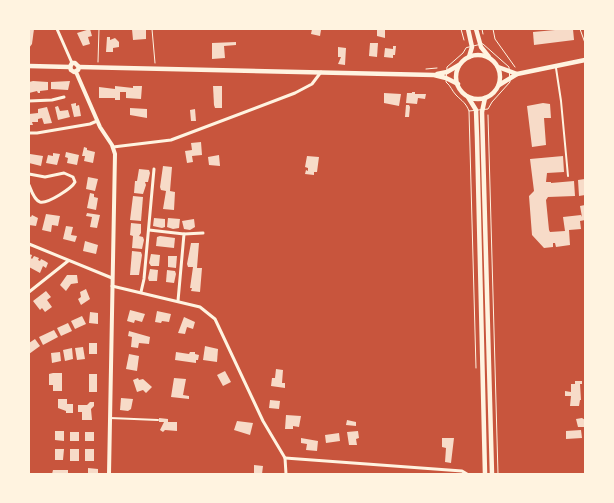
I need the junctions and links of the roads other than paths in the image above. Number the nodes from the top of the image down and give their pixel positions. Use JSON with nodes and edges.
{"nodes":[{"id":1,"x":57,"y":29,"type":"edge"},
{"id":2,"x":468,"y":29,"type":"edge"},
{"id":3,"x":476,"y":29,"type":"edge"},
{"id":4,"x":469,"y":57,"type":"junction"},
{"id":5,"x":492,"y":60,"type":"junction"},
{"id":6,"x":585,"y":60,"type":"edge"},
{"id":7,"x":460,"y":64,"type":"junction"},
{"id":8,"x":71,"y":65,"type":"junction"},
{"id":9,"x":29,"y":66,"type":"edge"},
{"id":10,"x":556,"y":66,"type":"junction"},
{"id":11,"x":79,"y":67,"type":"junction"},
{"id":12,"x":498,"y":67,"type":"junction"},
{"id":13,"x":76,"y":72,"type":"junction"},
{"id":14,"x":321,"y":72,"type":"junction"},
{"id":15,"x":434,"y":75,"type":"junction"},
{"id":16,"x":510,"y":75,"type":"junction"},
{"id":17,"x":458,"y":84,"type":"junction"},
{"id":18,"x":498,"y":86,"type":"junction"},
{"id":19,"x":64,"y":97,"type":"dead end"},
{"id":20,"x":468,"y":97,"type":"junction"},
{"id":21,"x":485,"y":98,"type":"junction"},
{"id":22,"x":29,"y":101,"type":"edge"},
{"id":23,"x":97,"y":120,"type":"junction"},
{"id":24,"x":29,"y":133,"type":"edge"},
{"id":25,"x":113,"y":147,"type":"junction"},
{"id":26,"x":154,"y":169,"type":"dead end"},
{"id":27,"x":29,"y":174,"type":"edge"},
{"id":28,"x":568,"y":176,"type":"dead end"},
{"id":29,"x":29,"y":185,"type":"edge"},
{"id":30,"x":149,"y":230,"type":"junction"},
{"id":31,"x":203,"y":233,"type":"dead end"},
{"id":32,"x":184,"y":234,"type":"junction"},
{"id":33,"x":29,"y":244,"type":"edge"},
{"id":34,"x":68,"y":260,"type":"junction"},
{"id":35,"x":112,"y":278,"type":"junction"},
{"id":36,"x":112,"y":286,"type":"junction"},
{"id":37,"x":29,"y":292,"type":"edge"},
{"id":38,"x":141,"y":292,"type":"junction"},
{"id":39,"x":178,"y":301,"type":"junction"},
{"id":40,"x":110,"y":418,"type":"junction"},
{"id":41,"x":158,"y":420,"type":"dead end"},
{"id":42,"x":285,"y":458,"type":"junction"},
{"id":43,"x":109,"y":474,"type":"edge"},
{"id":44,"x":286,"y":474,"type":"edge"},
{"id":45,"x":467,"y":474,"type":"edge"},
{"id":46,"x":486,"y":474,"type":"edge"},
{"id":47,"x":492,"y":474,"type":"edge"}],
"edges":[{"from":1,"to":8,"type":"street"},
{"from":2,"to":4,"type":"main road"},
{"from":3,"to":5,"type":"main road"},
{"from":4,"to":5,"type":"main road"},
{"from":4,"to":7,"type":"main road"},
{"from":5,"to":12,"type":"main road"},
{"from":6,"to":10,"type":"main road"},
{"from":7,"to":15,"type":"main road"},
{"from":7,"to":17,"type":"main road"},
{"from":8,"to":9,"type":"main road"},
{"from":8,"to":11,"type":"main road"},
{"from":8,"to":13,"type":"main road"},
{"from":10,"to":16,"type":"main road"},
{"from":10,"to":28,"type":"lane"},
{"from":11,"to":13,"type":"main road"},
{"from":11,"to":14,"type":"main road"},
{"from":12,"to":16,"type":"main road"},
{"from":12,"to":18,"type":"main road"},
{"from":13,"to":23,"type":"street"},
{"from":14,"to":15,"type":"main road"},
{"from":14,"to":25,"type":"street"},
{"from":15,"to":17,"type":"main road"},
{"from":16,"to":18,"type":"main road"},
{"from":17,"to":20,"type":"main road"},
{"from":18,"to":21,"type":"main road"},
{"from":19,"to":22,"type":"street"},
{"from":20,"to":21,"type":"main road"},
{"from":20,"to":46,"type":"main road"},
{"from":21,"to":47,"type":"main road"},
{"from":23,"to":24,"type":"street"},
{"from":23,"to":25,"type":"street"},
{"from":25,"to":35,"type":"street"},
{"from":26,"to":30,"type":"street"},
{"from":27,"to":29,"type":"street"},
{"from":30,"to":32,"type":"street"},
{"from":30,"to":38,"type":"street"},
{"from":31,"to":32,"type":"street"},
{"from":32,"to":39,"type":"street"},
{"from":33,"to":34,"type":"street"},
{"from":34,"to":35,"type":"street"},
{"from":34,"to":37,"type":"street"},
{"from":35,"to":36,"type":"street"},
{"from":36,"to":38,"type":"street"},
{"from":36,"to":40,"type":"street"},
{"from":38,"to":39,"type":"street"},
{"from":39,"to":42,"type":"street"},
{"from":40,"to":41,"type":"lane"},
{"from":40,"to":43,"type":"street"},
{"from":42,"to":44,"type":"street"},
{"from":42,"to":45,"type":"street"}]}
